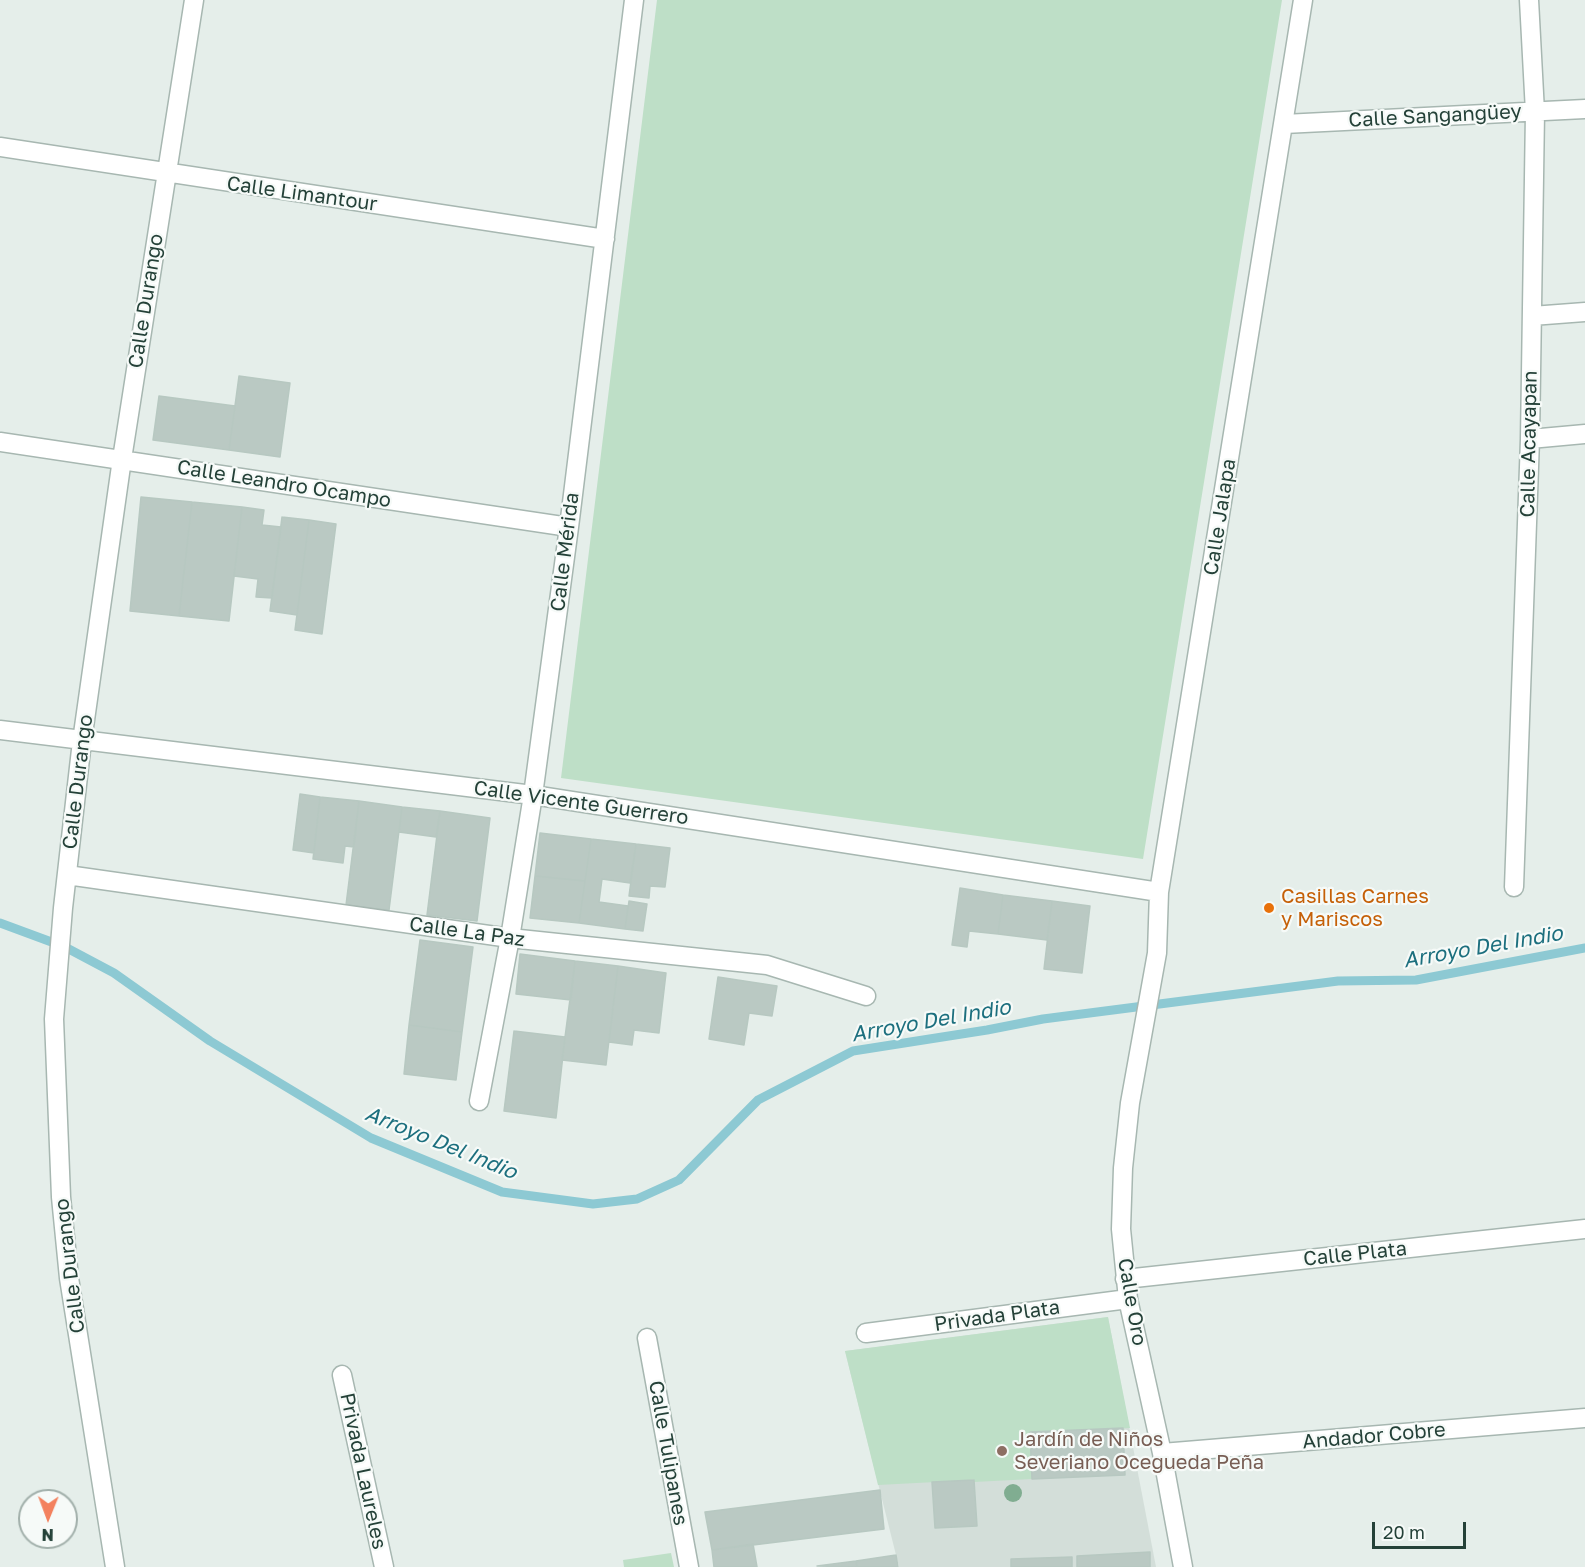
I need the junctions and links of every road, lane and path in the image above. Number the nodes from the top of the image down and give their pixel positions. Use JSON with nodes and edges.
{"nodes":[{"id":1,"x":194,"y":0,"type":"edge"},
{"id":2,"x":634,"y":0,"type":"edge"},
{"id":3,"x":1303,"y":0,"type":"edge"},
{"id":4,"x":1529,"y":0,"type":"edge"},
{"id":5,"x":1585,"y":109,"type":"edge"},
{"id":6,"x":1535,"y":112,"type":"junction"},
{"id":7,"x":1284,"y":124,"type":"junction"},
{"id":8,"x":0,"y":147,"type":"edge"},
{"id":9,"x":166,"y":173,"type":"junction"},
{"id":10,"x":605,"y":239,"type":"junction"},
{"id":11,"x":1585,"y":312,"type":"edge"},
{"id":12,"x":1532,"y":316,"type":"junction"},
{"id":13,"x":1585,"y":434,"type":"edge"},
{"id":14,"x":1530,"y":439,"type":"junction"},
{"id":15,"x":0,"y":442,"type":"edge"},
{"id":16,"x":122,"y":459,"type":"junction"},
{"id":17,"x":569,"y":527,"type":"junction"},
{"id":18,"x":0,"y":730,"type":"edge"},
{"id":19,"x":82,"y":741,"type":"junction"},
{"id":20,"x":533,"y":795,"type":"junction"},
{"id":21,"x":67,"y":875,"type":"junction"},
{"id":22,"x":1514,"y":887,"type":"dead end"},
{"id":23,"x":1160,"y":892,"type":"junction"},
{"id":24,"x":510,"y":938,"type":"junction"},
{"id":25,"x":866,"y":996,"type":"dead end"},
{"id":26,"x":1142,"y":1035,"type":"joint"},
{"id":27,"x":479,"y":1101,"type":"dead end"},
{"id":28,"x":1585,"y":1229,"type":"edge"},
{"id":29,"x":1125,"y":1279,"type":"junction"},
{"id":30,"x":1128,"y":1299,"type":"junction"},
{"id":31,"x":866,"y":1333,"type":"dead end"},
{"id":32,"x":647,"y":1338,"type":"dead end"},
{"id":33,"x":342,"y":1375,"type":"dead end"},
{"id":34,"x":1585,"y":1418,"type":"edge"},
{"id":35,"x":1162,"y":1454,"type":"junction"},
{"id":36,"x":115,"y":1567,"type":"edge"},
{"id":37,"x":384,"y":1567,"type":"edge"},
{"id":38,"x":689,"y":1567,"type":"edge"},
{"id":39,"x":1183,"y":1567,"type":"edge"}],
"edges":[{"from":1,"to":9,"type":"street","name":"Calle Durango"},
{"from":2,"to":10,"type":"street","name":"Calle Mérida"},
{"from":3,"to":7,"type":"street","name":"Calle Jalapa"},
{"from":4,"to":6,"type":"street","name":"Calle Acayapan"},
{"from":5,"to":6,"type":"street","name":"Calle Sangangüey"},
{"from":6,"to":7,"type":"street","name":"Calle Sangangüey"},
{"from":6,"to":12,"type":"street","name":"Calle Acayapan"},
{"from":7,"to":23,"type":"street","name":"Calle Jalapa"},
{"from":8,"to":9,"type":"street","name":"Calle Limantour"},
{"from":9,"to":10,"type":"street","name":"Calle Limantour"},
{"from":9,"to":16,"type":"street","name":"Calle Durango"},
{"from":10,"to":17,"type":"street","name":"Calle Mérida"},
{"from":11,"to":12,"type":"street"},
{"from":12,"to":14,"type":"street","name":"Calle Acayapan"},
{"from":13,"to":14,"type":"street"},
{"from":14,"to":22,"type":"street","name":"Calle Acayapan"},
{"from":15,"to":16,"type":"street","name":"Calle Leandro Ocampo"},
{"from":16,"to":17,"type":"street","name":"Calle Leandro Ocampo"},
{"from":16,"to":19,"type":"street","name":"Calle Durango"},
{"from":17,"to":20,"type":"street","name":"Calle Mérida"},
{"from":18,"to":19,"type":"street","name":"Calle Vicente Guerrero"},
{"from":19,"to":20,"type":"street","name":"Calle Vicente Guerrero"},
{"from":19,"to":21,"type":"street","name":"Calle Durango"},
{"from":20,"to":23,"type":"street","name":"Calle Vicente Guerrero"},
{"from":20,"to":24,"type":"street","name":"Calle Mérida"},
{"from":21,"to":24,"type":"street","name":"Calle La Paz"},
{"from":21,"to":36,"type":"street","name":"Calle Durango"},
{"from":23,"to":26,"type":"street","name":"Calle Jalapa"},
{"from":24,"to":25,"type":"street","name":"Calle La Paz"},
{"from":24,"to":27,"type":"street","name":"Calle Mérida"},
{"from":26,"to":29,"type":"street","name":"Calle Oro"},
{"from":28,"to":29,"type":"street","name":"Calle Plata"},
{"from":29,"to":30,"type":"street","name":"Calle Oro"},
{"from":30,"to":31,"type":"street","name":"Privada Plata"},
{"from":30,"to":35,"type":"street","name":"Calle Oro"},
{"from":32,"to":38,"type":"street","name":"Calle Tulipanes"},
{"from":33,"to":37,"type":"street","name":"Privada Laureles"},
{"from":34,"to":35,"type":"street","name":"Andador Cobre"},
{"from":35,"to":39,"type":"street","name":"Calle Oro"}]}
